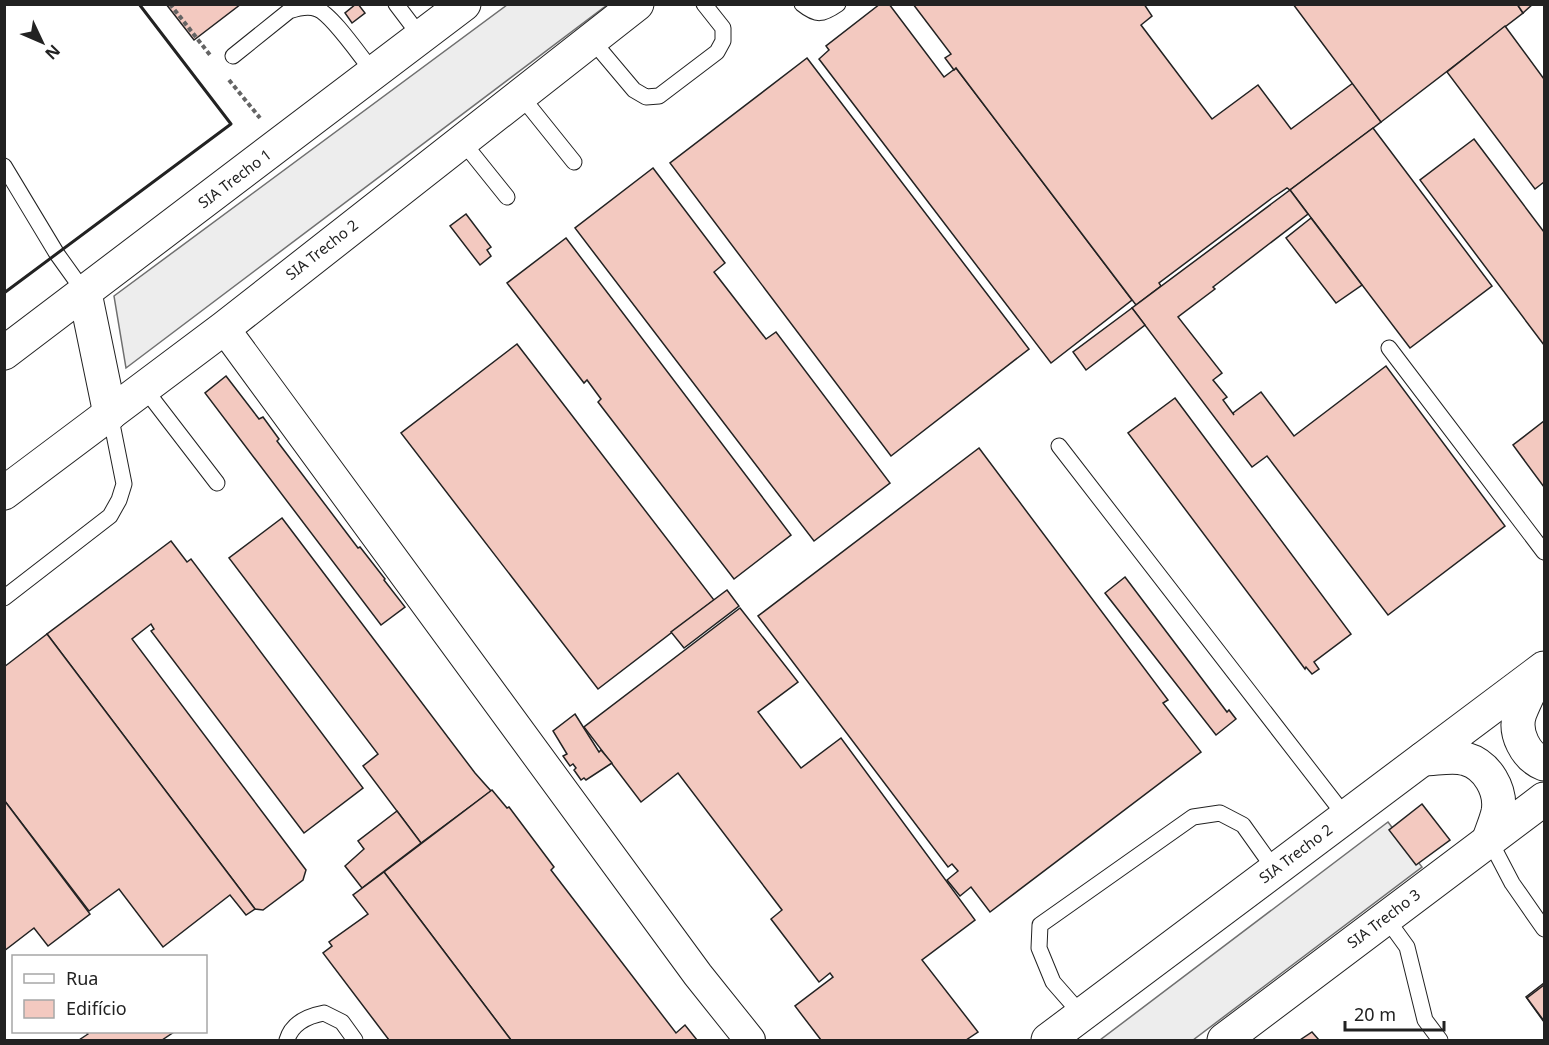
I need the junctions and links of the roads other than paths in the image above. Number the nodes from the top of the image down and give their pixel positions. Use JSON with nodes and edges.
{"nodes":[{"id":1,"x":396,"y":4,"type":"edge"},
{"id":2,"x":464,"y":4,"type":"edge"},
{"id":3,"x":637,"y":4,"type":"edge"},
{"id":4,"x":704,"y":4,"type":"edge"},
{"id":5,"x":802,"y":4,"type":"edge"},
{"id":6,"x":838,"y":4,"type":"edge"},
{"id":7,"x":421,"y":37,"type":"junction"},
{"id":8,"x":591,"y":39,"type":"junction"},
{"id":9,"x":233,"y":56,"type":"dead end"},
{"id":10,"x":374,"y":73,"type":"junction"},
{"id":11,"x":521,"y":96,"type":"junction"},
{"id":12,"x":462,"y":141,"type":"junction"},
{"id":13,"x":574,"y":162,"type":"dead end"},
{"id":14,"x":4,"y":166,"type":"edge"},
{"id":15,"x":507,"y":197,"type":"dead end"},
{"id":16,"x":85,"y":293,"type":"junction"},
{"id":17,"x":224,"y":328,"type":"junction"},
{"id":18,"x":1389,"y":348,"type":"dead end"},
{"id":19,"x":4,"y":353,"type":"edge"},
{"id":20,"x":144,"y":388,"type":"junction"},
{"id":21,"x":110,"y":414,"type":"junction"},
{"id":22,"x":1059,"y":446,"type":"dead end"},
{"id":23,"x":217,"y":483,"type":"dead end"},
{"id":24,"x":4,"y":493,"type":"edge"},
{"id":25,"x":1545,"y":552,"type":"edge"},
{"id":26,"x":4,"y":598,"type":"edge"},
{"id":27,"x":1541,"y":670,"type":"edge"},
{"id":28,"x":1423,"y":759,"type":"junction"},
{"id":29,"x":1545,"y":764,"type":"edge"},
{"id":30,"x":1543,"y":804,"type":"edge"},
{"id":31,"x":1346,"y":817,"type":"junction"},
{"id":32,"x":1490,"y":839,"type":"junction"},
{"id":33,"x":1275,"y":870,"type":"junction"},
{"id":34,"x":1386,"y":918,"type":"junction"},
{"id":35,"x":1545,"y":929,"type":"edge"},
{"id":36,"x":1082,"y":1015,"type":"junction"},
{"id":37,"x":287,"y":1041,"type":"edge"},
{"id":38,"x":355,"y":1041,"type":"edge"},
{"id":39,"x":750,"y":1041,"type":"edge"},
{"id":40,"x":1048,"y":1041,"type":"edge"},
{"id":41,"x":1224,"y":1041,"type":"edge"},
{"id":42,"x":1440,"y":1041,"type":"edge"}],
"edges":[{"from":1,"to":7,"type":"lane"},
{"from":2,"to":7,"type":"main road","name":"SIA Trecho 1"},
{"from":3,"to":8,"type":"main road","name":"SIA Trecho 2"},
{"from":4,"to":8,"type":"lane"},
{"from":5,"to":6,"type":"lane"},
{"from":7,"to":10,"type":"main road","name":"SIA Trecho 1"},
{"from":8,"to":11,"type":"main road","name":"SIA Trecho 2"},
{"from":9,"to":10,"type":"lane"},
{"from":10,"to":16,"type":"main road","name":"SIA Trecho 1"},
{"from":11,"to":12,"type":"main road","name":"SIA Trecho 2"},
{"from":11,"to":13,"type":"lane"},
{"from":12,"to":15,"type":"lane"},
{"from":12,"to":17,"type":"main road","name":"SIA Trecho 2"},
{"from":14,"to":16,"type":"lane"},
{"from":16,"to":19,"type":"main road","name":"SIA Trecho 1"},
{"from":16,"to":21,"type":"main road"},
{"from":17,"to":20,"type":"main road","name":"SIA Trecho 2"},
{"from":17,"to":39,"type":"street"},
{"from":18,"to":25,"type":"lane"},
{"from":20,"to":21,"type":"main road","name":"SIA Trecho 2"},
{"from":20,"to":23,"type":"lane"},
{"from":21,"to":24,"type":"main road","name":"SIA Trecho 2"},
{"from":21,"to":26,"type":"lane"},
{"from":22,"to":31,"type":"lane"},
{"from":27,"to":28,"type":"main road","name":"SIA Trecho 2"},
{"from":27,"to":29,"type":"main road"},
{"from":28,"to":31,"type":"main road","name":"SIA Trecho 2"},
{"from":28,"to":32,"type":"main road"},
{"from":30,"to":32,"type":"main road","name":"SIA Trecho 3"},
{"from":31,"to":33,"type":"main road","name":"SIA Trecho 2"},
{"from":32,"to":34,"type":"main road","name":"SIA Trecho 3"},
{"from":32,"to":35,"type":"lane"},
{"from":33,"to":36,"type":"main road","name":"SIA Trecho 2"},
{"from":33,"to":36,"type":"lane"},
{"from":34,"to":41,"type":"main road","name":"SIA Trecho 3"},
{"from":34,"to":42,"type":"lane"},
{"from":36,"to":40,"type":"main road","name":"SIA Trecho 2"},
{"from":37,"to":38,"type":"lane"}]}
